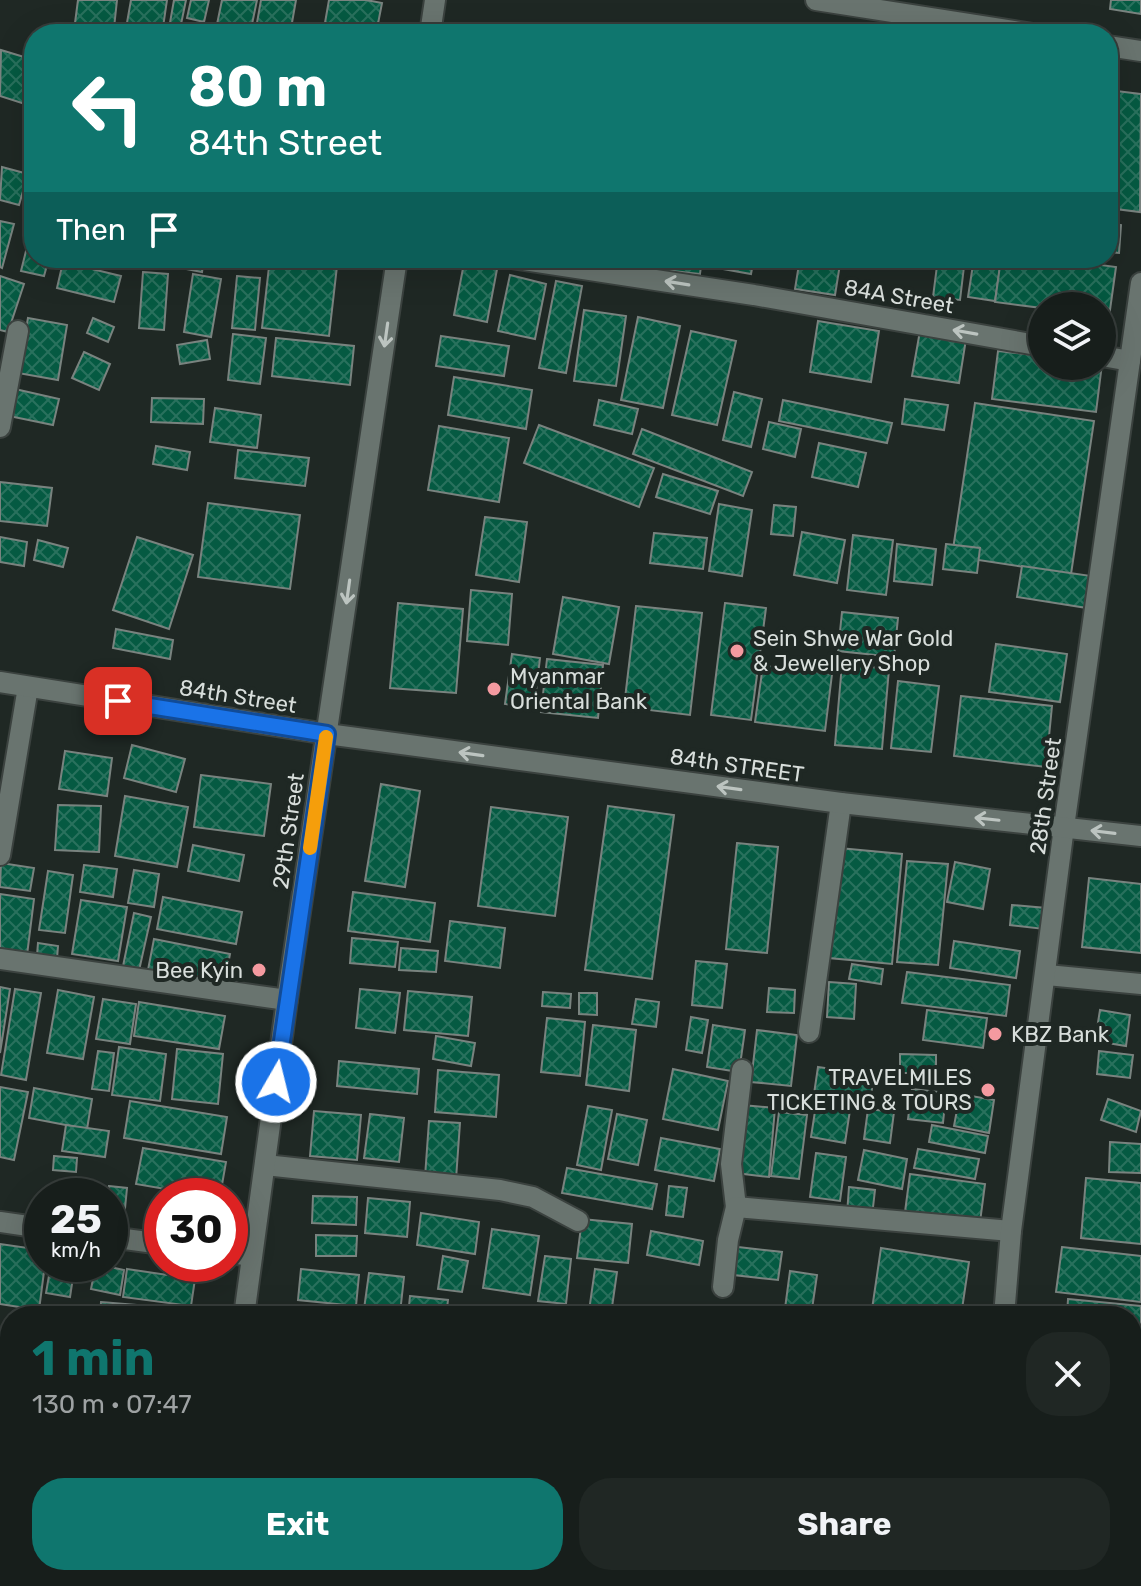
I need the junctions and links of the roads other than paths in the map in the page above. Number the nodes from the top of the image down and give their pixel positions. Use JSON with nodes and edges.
{"nodes":[{"id":1,"x":435,"y":0,"type":"edge"},
{"id":2,"x":816,"y":0,"type":"edge"},
{"id":3,"x":431,"y":24,"type":"edge"},
{"id":4,"x":969,"y":24,"type":"edge"},
{"id":5,"x":1118,"y":48,"type":"edge"},
{"id":6,"x":1141,"y":51,"type":"edge"},
{"id":7,"x":396,"y":268,"type":"edge"},
{"id":8,"x":577,"y":268,"type":"edge"},
{"id":9,"x":1141,"y":283,"type":"edge"},
{"id":10,"x":18,"y":331,"type":"dead end"},
{"id":11,"x":1028,"y":344,"type":"edge"},
{"id":12,"x":1116,"y":358,"type":"edge"},
{"id":13,"x":1130,"y":361,"type":"junction"},
{"id":14,"x":0,"y":427,"type":"edge"},
{"id":15,"x":0,"y":682,"type":"edge"},
{"id":16,"x":28,"y":687,"type":"junction"},
{"id":17,"x":327,"y":734,"type":"junction"},
{"id":18,"x":841,"y":803,"type":"junction"},
{"id":19,"x":1064,"y":827,"type":"junction"},
{"id":20,"x":1141,"y":836,"type":"edge"},
{"id":21,"x":0,"y":855,"type":"edge"},
{"id":22,"x":0,"y":959,"type":"edge"},
{"id":23,"x":1047,"y":975,"type":"junction"},
{"id":24,"x":1141,"y":984,"type":"edge"},
{"id":25,"x":287,"y":1000,"type":"junction"},
{"id":26,"x":809,"y":1032,"type":"dead end"},
{"id":27,"x":742,"y":1070,"type":"dead end"},
{"id":28,"x":265,"y":1165,"type":"junction"},
{"id":29,"x":736,"y":1207,"type":"junction"},
{"id":30,"x":578,"y":1221,"type":"dead end"},
{"id":31,"x":0,"y":1222,"type":"edge"},
{"id":32,"x":24,"y":1225,"type":"edge"},
{"id":33,"x":1011,"y":1231,"type":"junction"},
{"id":34,"x":248,"y":1255,"type":"edge"},
{"id":35,"x":252,"y":1256,"type":"junction"},
{"id":36,"x":723,"y":1287,"type":"dead end"},
{"id":37,"x":245,"y":1306,"type":"edge"},
{"id":38,"x":1005,"y":1306,"type":"edge"}],
"edges":[{"from":1,"to":3,"type":"street"},
{"from":2,"to":4,"type":"street"},
{"from":5,"to":6,"type":"street"},
{"from":7,"to":17,"type":"street","name":"29th Street","one_way":true},
{"from":11,"to":8,"type":"street","name":"84A Street","one_way":true},
{"from":9,"to":13,"type":"street","name":"28th Street"},
{"from":10,"to":14,"type":"street"},
{"from":12,"to":13,"type":"street"},
{"from":13,"to":19,"type":"street","name":"28th Street"},
{"from":15,"to":16,"type":"street","name":"84th Street"},
{"from":16,"to":17,"type":"street","name":"84th Street"},
{"from":16,"to":21,"type":"street"},
{"from":18,"to":17,"type":"street","name":"84th STREET","one_way":true},
{"from":17,"to":25,"type":"street","name":"29th Street"},
{"from":19,"to":18,"type":"street","name":"84th STREET","one_way":true},
{"from":18,"to":26,"type":"street"},
{"from":20,"to":19,"type":"street","name":"84th STREET","one_way":true},
{"from":19,"to":23,"type":"street","name":"28th Street"},
{"from":22,"to":25,"type":"street"},
{"from":23,"to":24,"type":"street"},
{"from":23,"to":33,"type":"street","name":"28th Street"},
{"from":25,"to":28,"type":"street","name":"29th Street"},
{"from":27,"to":29,"type":"street"},
{"from":28,"to":30,"type":"street"},
{"from":28,"to":35,"type":"street","name":"29th Street"},
{"from":29,"to":33,"type":"street"},
{"from":29,"to":36,"type":"street"},
{"from":31,"to":32,"type":"street"},
{"from":33,"to":38,"type":"street","name":"28th Street"},
{"from":34,"to":35,"type":"street"},
{"from":35,"to":37,"type":"street","name":"29th Street"}]}
